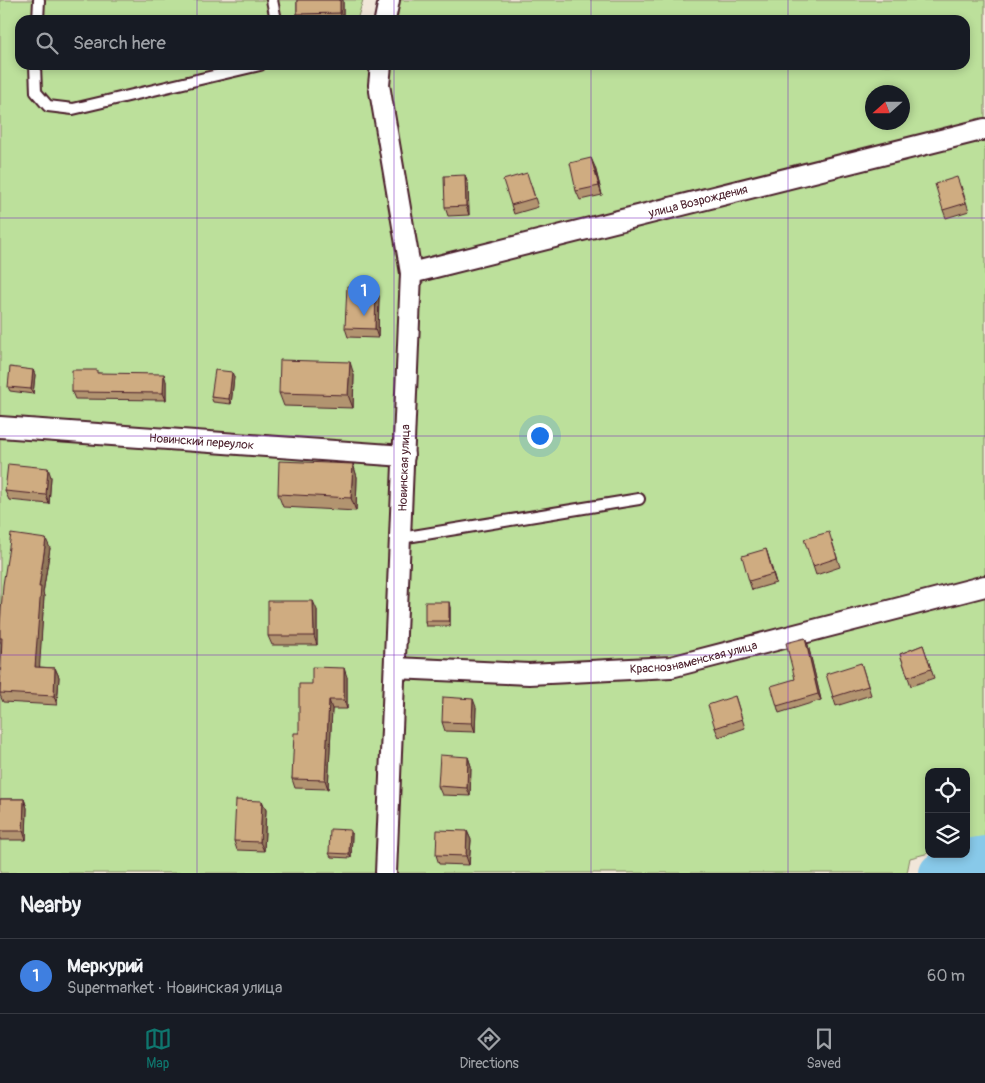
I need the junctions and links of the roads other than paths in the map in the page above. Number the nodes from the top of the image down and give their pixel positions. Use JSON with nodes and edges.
{"nodes":[{"id":1,"x":39,"y":0,"type":"edge"},
{"id":2,"x":272,"y":0,"type":"edge"},
{"id":3,"x":389,"y":0,"type":"edge"},
{"id":4,"x":38,"y":15,"type":"edge"},
{"id":5,"x":275,"y":15,"type":"edge"},
{"id":6,"x":386,"y":15,"type":"edge"},
{"id":7,"x":35,"y":70,"type":"edge"},
{"id":8,"x":239,"y":70,"type":"edge"},
{"id":9,"x":380,"y":70,"type":"edge"},
{"id":10,"x":985,"y":129,"type":"edge"},
{"id":11,"x":411,"y":273,"type":"junction"},
{"id":12,"x":0,"y":427,"type":"edge"},
{"id":13,"x":404,"y":456,"type":"junction"},
{"id":14,"x":639,"y":499,"type":"dead end"},
{"id":15,"x":401,"y":538,"type":"junction"},
{"id":16,"x":985,"y":586,"type":"edge"},
{"id":17,"x":395,"y":668,"type":"junction"},
{"id":18,"x":386,"y":873,"type":"edge"}],
"edges":[{"from":1,"to":4,"type":"lane"},
{"from":2,"to":5,"type":"lane"},
{"from":3,"to":6,"type":"street"},
{"from":7,"to":8,"type":"lane"},
{"from":9,"to":11,"type":"street","name":"Новинская улица"},
{"from":10,"to":11,"type":"street","name":"улица Возрождения"},
{"from":11,"to":13,"type":"street","name":"Новинская улица"},
{"from":12,"to":13,"type":"street","name":"Новинский переулок"},
{"from":13,"to":15,"type":"street","name":"Новинская улица"},
{"from":14,"to":15,"type":"lane"},
{"from":15,"to":17,"type":"street","name":"Новинская улица"},
{"from":16,"to":17,"type":"street","name":"Краснознаменская улица"},
{"from":17,"to":18,"type":"street","name":"Новинская улица"}]}
